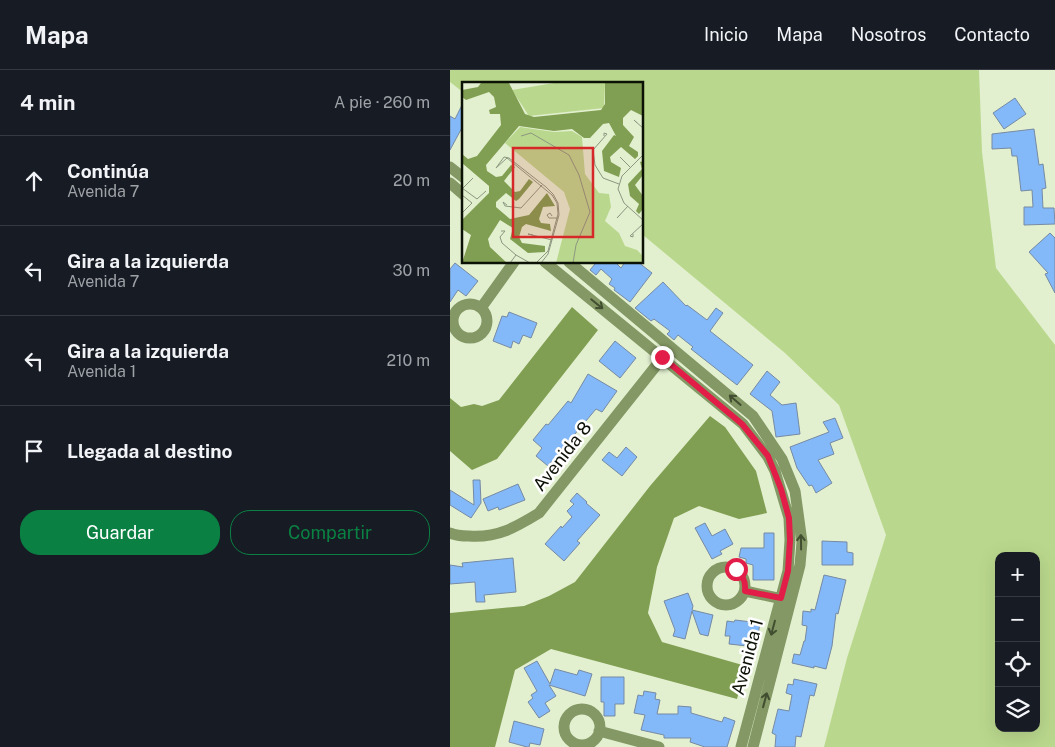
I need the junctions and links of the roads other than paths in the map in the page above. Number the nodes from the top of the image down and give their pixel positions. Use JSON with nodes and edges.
{"nodes":[{"id":1,"x":450,"y":167,"type":"edge"},
{"id":2,"x":462,"y":176,"type":"edge"},
{"id":3,"x":450,"y":183,"type":"edge"},
{"id":4,"x":462,"y":193,"type":"edge"},
{"id":5,"x":513,"y":264,"type":"edge"},
{"id":6,"x":547,"y":264,"type":"edge"},
{"id":7,"x":571,"y":264,"type":"edge"},
{"id":8,"x":592,"y":281,"type":"junction"},
{"id":9,"x":582,"y":292,"type":"junction"},
{"id":10,"x":481,"y":308,"type":"dead end"},
{"id":11,"x":672,"y":347,"type":"junction"},
{"id":12,"x":662,"y":357,"type":"junction"},
{"id":13,"x":773,"y":443,"type":"junction"},
{"id":14,"x":762,"y":449,"type":"junction"},
{"id":15,"x":450,"y":533,"type":"edge"},
{"id":16,"x":745,"y":591,"type":"dead end"},
{"id":17,"x":786,"y":600,"type":"junction"},
{"id":18,"x":599,"y":731,"type":"dead end"},
{"id":19,"x":658,"y":747,"type":"edge"},
{"id":20,"x":741,"y":747,"type":"edge"},
{"id":21,"x":753,"y":747,"type":"edge"}],
"edges":[{"from":1,"to":2,"type":"street"},
{"from":3,"to":4,"type":"street"},
{"from":5,"to":10,"type":"street"},
{"from":6,"to":9,"type":"street","name":"Avenida 1"},
{"from":7,"to":8,"type":"street","name":"Avenida 1"},
{"from":8,"to":9,"type":"street"},
{"from":8,"to":11,"type":"street","name":"Avenida 1"},
{"from":9,"to":12,"type":"street","name":"Avenida 1","one_way":true},
{"from":11,"to":12,"type":"street","name":"Avenida 8"},
{"from":13,"to":11,"type":"street","name":"Avenida 1","one_way":true},
{"from":12,"to":14,"type":"street","name":"Avenida 1"},
{"from":12,"to":15,"type":"street","name":"Avenida 8"},
{"from":13,"to":14,"type":"street"},
{"from":17,"to":13,"type":"street","name":"Avenida 1","one_way":true},
{"from":14,"to":17,"type":"street","name":"Avenida 1"},
{"from":16,"to":17,"type":"street"},
{"from":17,"to":20,"type":"street","name":"Avenida 1","one_way":true},
{"from":21,"to":17,"type":"street","name":"Avenida 1","one_way":true},
{"from":18,"to":19,"type":"street"}]}
